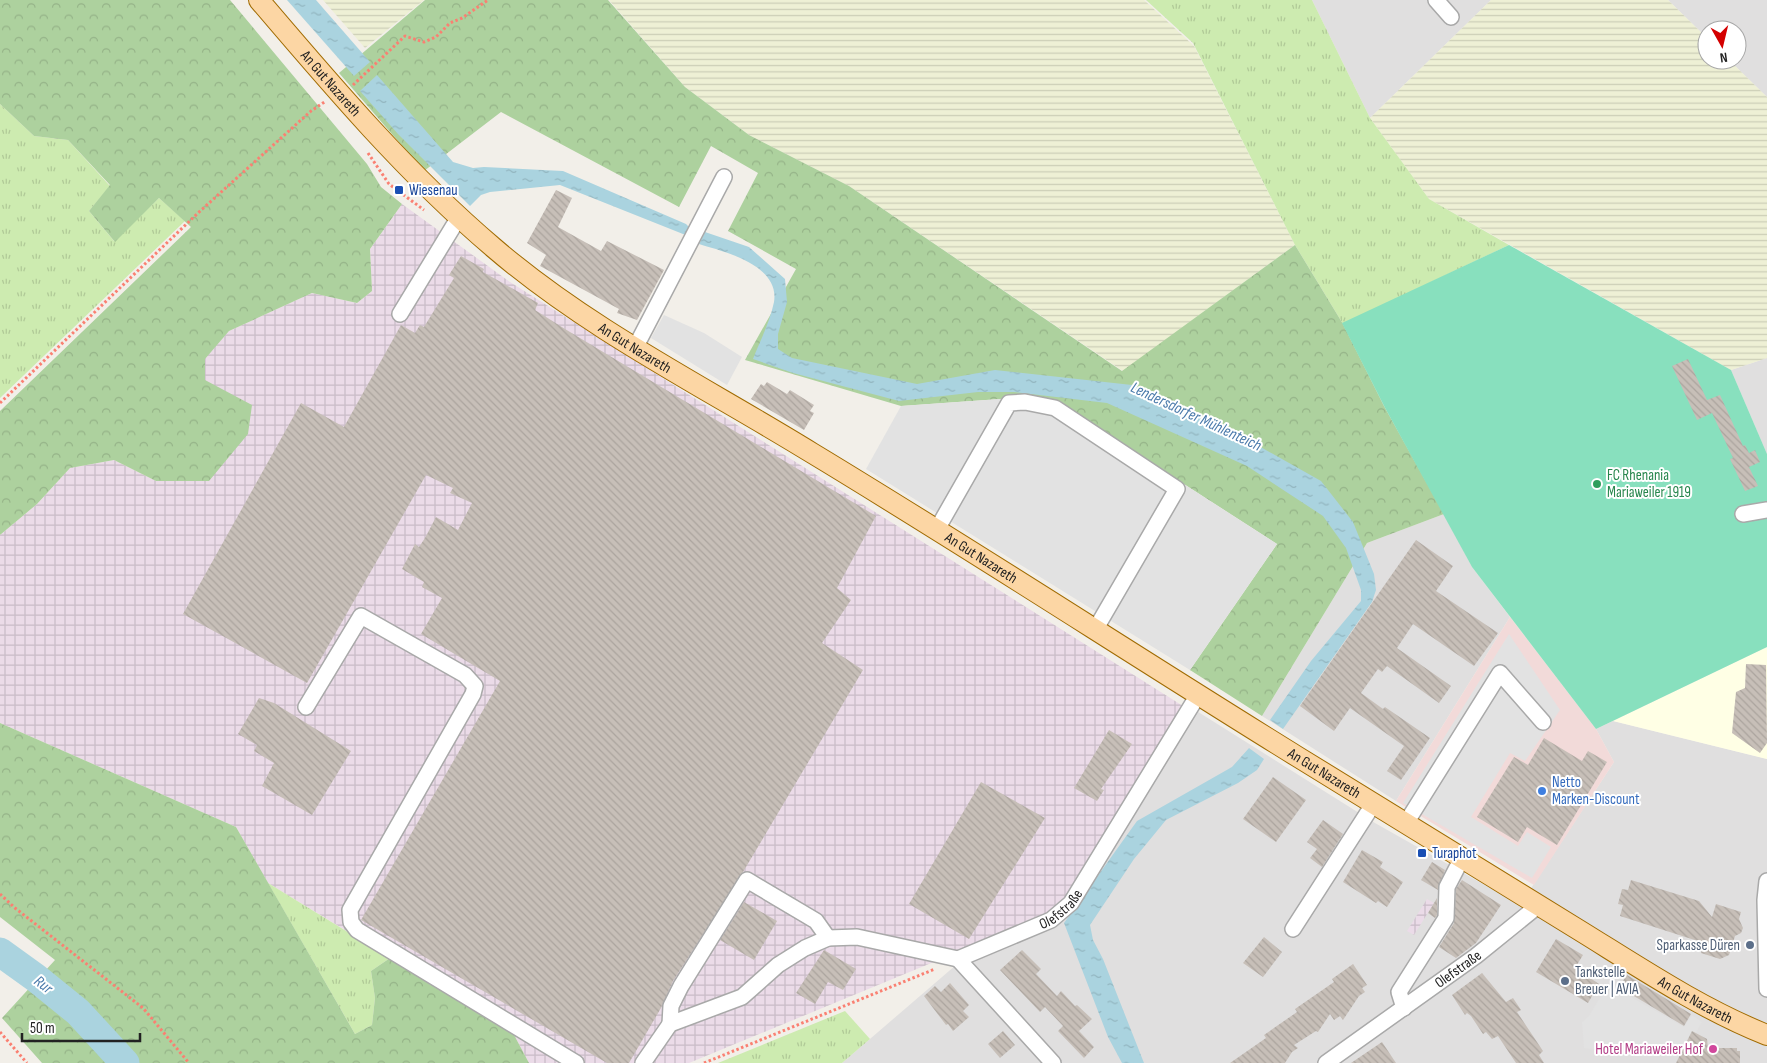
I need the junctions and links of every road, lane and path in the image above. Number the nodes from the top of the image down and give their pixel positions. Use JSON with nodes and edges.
{"nodes":[{"id":1,"x":259,"y":0,"type":"edge"},
{"id":2,"x":488,"y":0,"type":"edge"},
{"id":3,"x":1436,"y":0,"type":"edge"},
{"id":4,"x":1451,"y":17,"type":"dead end"},
{"id":5,"x":338,"y":94,"type":"junction"},
{"id":6,"x":724,"y":178,"type":"dead end"},
{"id":7,"x":458,"y":217,"type":"junction"},
{"id":8,"x":400,"y":314,"type":"dead end"},
{"id":9,"x":635,"y":348,"type":"junction"},
{"id":10,"x":0,"y":403,"type":"edge"},
{"id":11,"x":1767,"y":510,"type":"edge"},
{"id":12,"x":1743,"y":514,"type":"dead end"},
{"id":13,"x":936,"y":530,"type":"junction"},
{"id":14,"x":1095,"y":630,"type":"junction"},
{"id":15,"x":1198,"y":695,"type":"junction"},
{"id":16,"x":306,"y":707,"type":"dead end"},
{"id":17,"x":1543,"y":722,"type":"dead end"},
{"id":18,"x":1374,"y":803,"type":"junction"},
{"id":19,"x":1406,"y":823,"type":"junction"},
{"id":20,"x":1462,"y":858,"type":"junction"},
{"id":21,"x":1767,"y":881,"type":"edge"},
{"id":22,"x":0,"y":894,"type":"edge"},
{"id":23,"x":1539,"y":905,"type":"junction"},
{"id":24,"x":1293,"y":929,"type":"dead end"},
{"id":25,"x":828,"y":938,"type":"junction"},
{"id":26,"x":958,"y":959,"type":"junction"},
{"id":27,"x":1767,"y":989,"type":"edge"},
{"id":28,"x":1404,"y":1008,"type":"junction"},
{"id":29,"x":670,"y":1024,"type":"junction"},
{"id":30,"x":0,"y":1032,"type":"edge"},
{"id":31,"x":1767,"y":1035,"type":"edge"},
{"id":32,"x":27,"y":1063,"type":"edge"},
{"id":33,"x":189,"y":1063,"type":"edge"},
{"id":34,"x":576,"y":1063,"type":"edge"},
{"id":35,"x":643,"y":1063,"type":"edge"},
{"id":36,"x":704,"y":1063,"type":"edge"},
{"id":37,"x":1053,"y":1063,"type":"edge"},
{"id":38,"x":1326,"y":1063,"type":"edge"}],
"edges":[{"from":1,"to":5,"type":"main road","name":"An Gut Nazareth"},
{"from":2,"to":5,"type":"path"},
{"from":3,"to":4,"type":"street"},
{"from":5,"to":7,"type":"main road","name":"An Gut Nazareth"},
{"from":5,"to":10,"type":"path"},
{"from":6,"to":9,"type":"street"},
{"from":7,"to":8,"type":"street"},
{"from":7,"to":9,"type":"main road","name":"An Gut Nazareth"},
{"from":9,"to":13,"type":"main road","name":"An Gut Nazareth"},
{"from":11,"to":12,"type":"street"},
{"from":13,"to":14,"type":"main road","name":"An Gut Nazareth"},
{"from":13,"to":14,"type":"street"},
{"from":14,"to":15,"type":"main road","name":"An Gut Nazareth"},
{"from":15,"to":18,"type":"main road","name":"An Gut Nazareth"},
{"from":15,"to":26,"type":"street","name":"Olefstraße"},
{"from":16,"to":34,"type":"street"},
{"from":17,"to":19,"type":"street"},
{"from":18,"to":19,"type":"main road","name":"An Gut Nazareth"},
{"from":18,"to":24,"type":"street"},
{"from":19,"to":20,"type":"main road","name":"An Gut Nazareth"},
{"from":20,"to":23,"type":"main road","name":"An Gut Nazareth"},
{"from":20,"to":28,"type":"street"},
{"from":21,"to":27,"type":"street"},
{"from":22,"to":33,"type":"path"},
{"from":23,"to":28,"type":"street","name":"Olefstraße"},
{"from":23,"to":31,"type":"main road","name":"An Gut Nazareth"},
{"from":25,"to":26,"type":"street"},
{"from":25,"to":29,"type":"street"},
{"from":25,"to":29,"type":"street"},
{"from":26,"to":36,"type":"path"},
{"from":26,"to":37,"type":"street"},
{"from":28,"to":38,"type":"street","name":"Olefstraße"},
{"from":29,"to":35,"type":"street"},
{"from":30,"to":32,"type":"path"}]}
